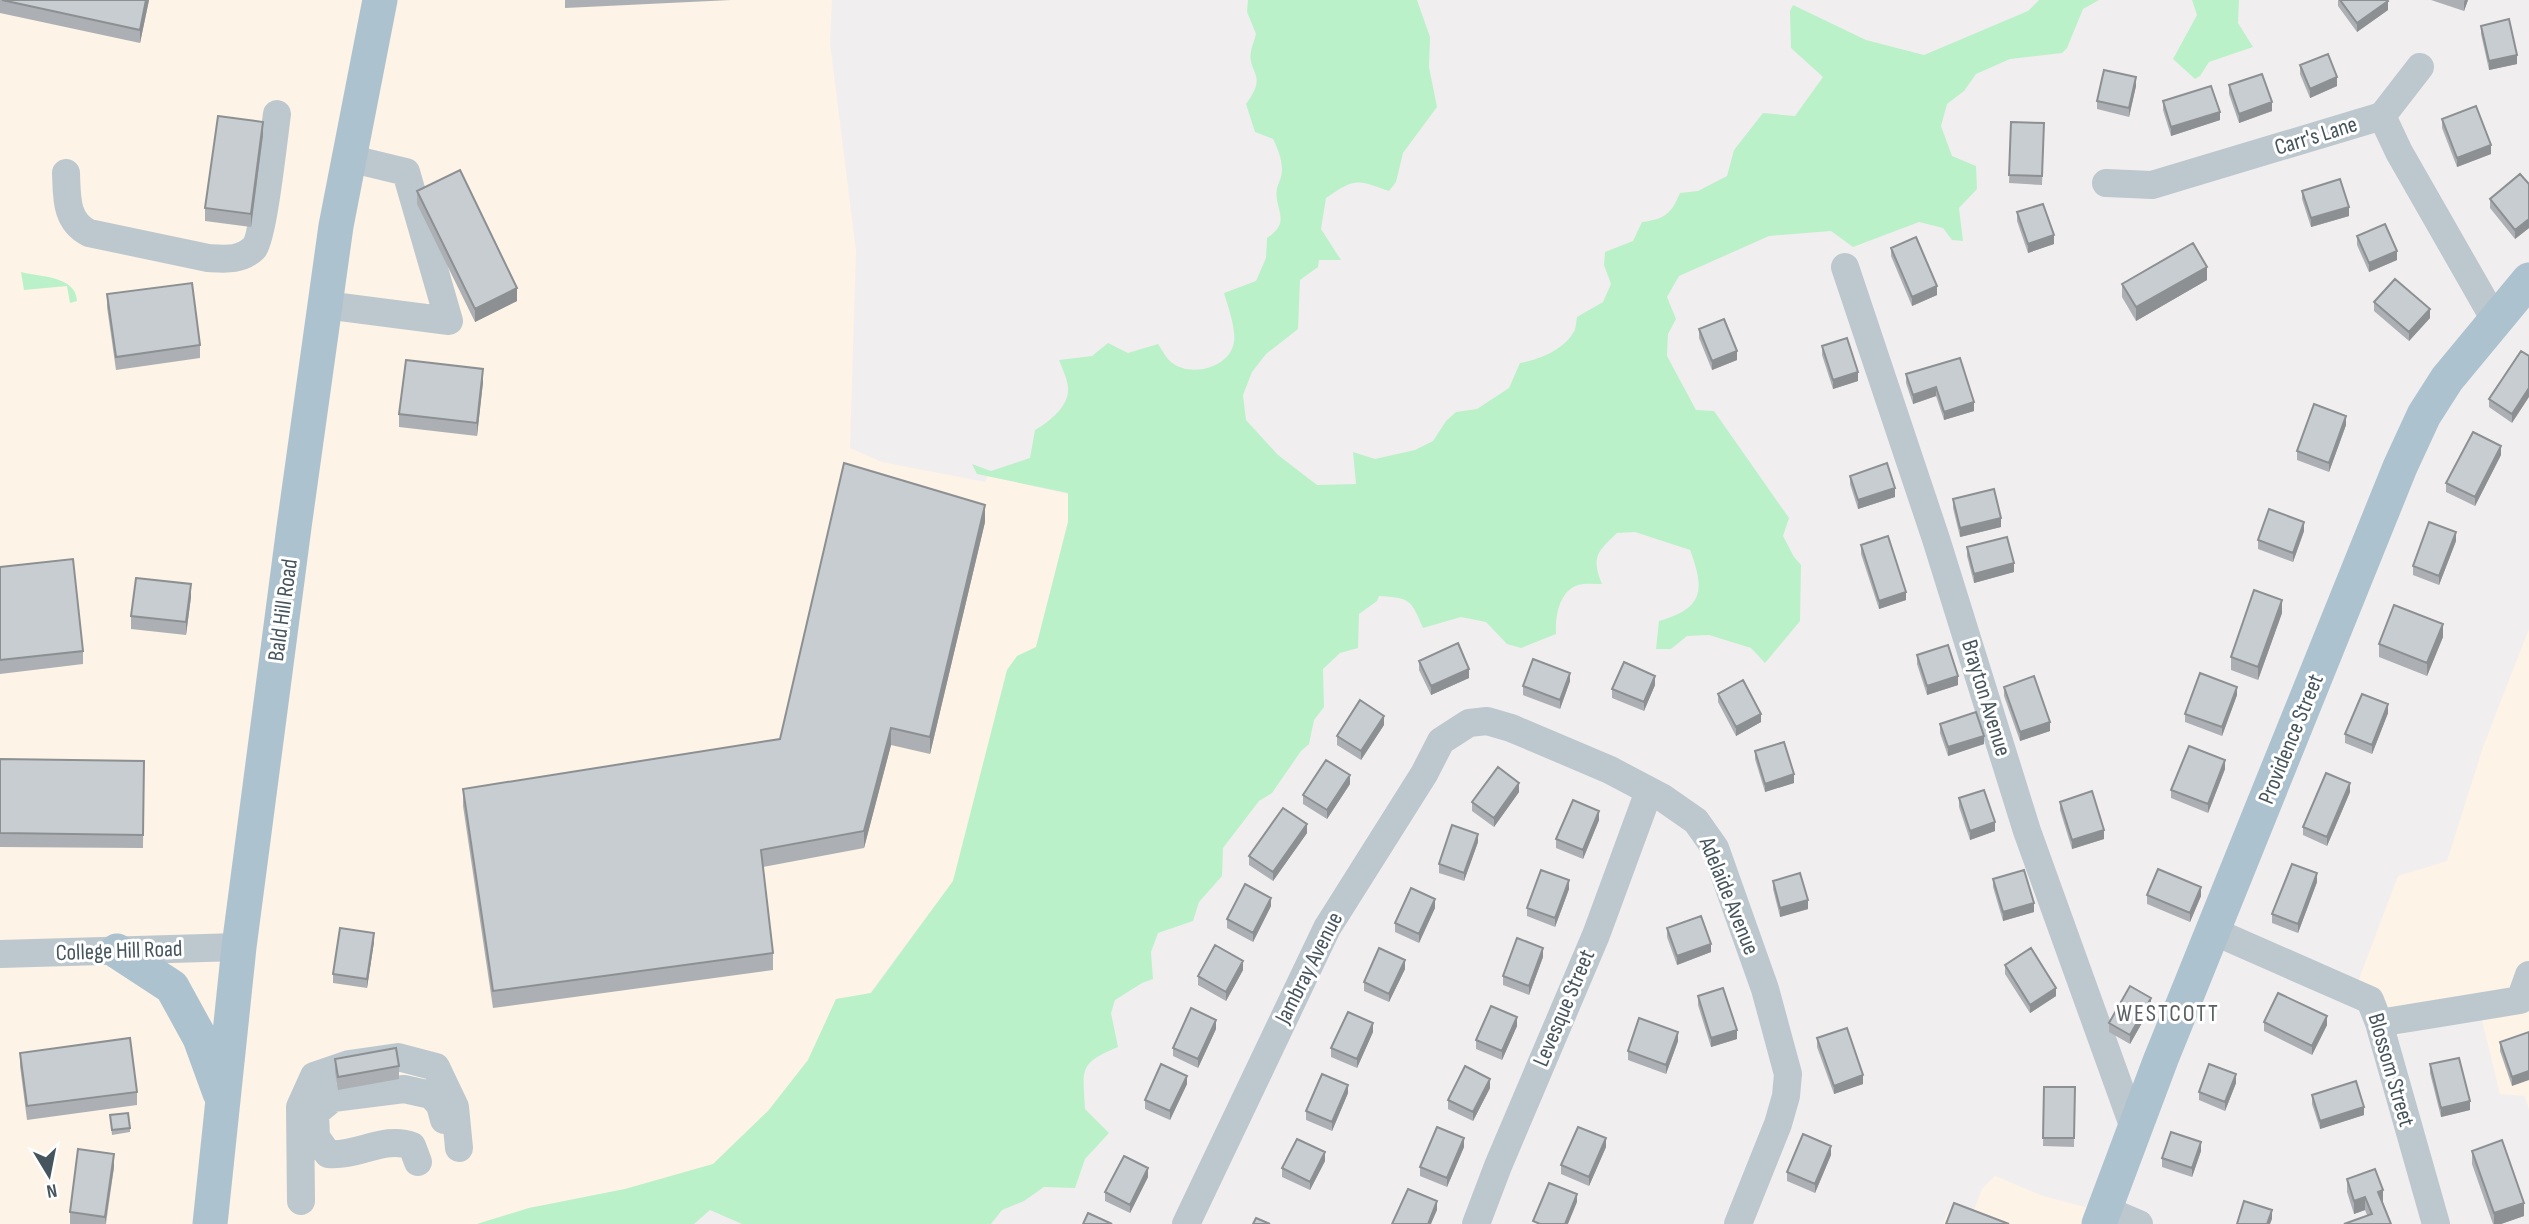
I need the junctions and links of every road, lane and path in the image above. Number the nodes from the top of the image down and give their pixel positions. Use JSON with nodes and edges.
{"nodes":[{"id":1,"x":380,"y":0,"type":"edge"},
{"id":2,"x":2420,"y":67,"type":"dead end"},
{"id":3,"x":277,"y":114,"type":"dead end"},
{"id":4,"x":2382,"y":117,"type":"junction"},
{"id":5,"x":348,"y":158,"type":"junction"},
{"id":6,"x":65,"y":173,"type":"dead end"},
{"id":7,"x":2106,"y":183,"type":"dead end"},
{"id":8,"x":1845,"y":267,"type":"dead end"},
{"id":9,"x":2529,"y":280,"type":"edge"},
{"id":10,"x":325,"y":306,"type":"junction"},
{"id":11,"x":2495,"y":320,"type":"junction"},
{"id":12,"x":1458,"y":729,"type":"joint"},
{"id":13,"x":1649,"y":791,"type":"junction"},
{"id":14,"x":2213,"y":931,"type":"junction"},
{"id":15,"x":239,"y":947,"type":"junction"},
{"id":16,"x":117,"y":951,"type":"junction"},
{"id":17,"x":0,"y":954,"type":"edge"},
{"id":18,"x":2529,"y":975,"type":"edge"},
{"id":19,"x":2379,"y":1023,"type":"junction"},
{"id":20,"x":223,"y":1101,"type":"junction"},
{"id":21,"x":444,"y":1120,"type":"dead end"},
{"id":22,"x":2134,"y":1128,"type":"junction"},
{"id":23,"x":459,"y":1148,"type":"dead end"},
{"id":24,"x":418,"y":1162,"type":"dead end"},
{"id":25,"x":301,"y":1202,"type":"dead end"},
{"id":26,"x":2102,"y":1217,"type":"edge"},
{"id":27,"x":210,"y":1224,"type":"edge"},
{"id":28,"x":1186,"y":1224,"type":"edge"},
{"id":29,"x":1476,"y":1224,"type":"edge"},
{"id":30,"x":1738,"y":1224,"type":"edge"},
{"id":31,"x":2139,"y":1224,"type":"edge"},
{"id":32,"x":2436,"y":1224,"type":"edge"}],
"edges":[{"from":1,"to":5,"type":"main road","name":"Bald Hill Road"},
{"from":2,"to":4,"type":"street"},
{"from":3,"to":6,"type":"street"},
{"from":4,"to":7,"type":"street","name":"Carr's Lane"},
{"from":4,"to":11,"type":"street","name":"Carr's Lane"},
{"from":5,"to":10,"type":"main road","name":"Bald Hill Road"},
{"from":5,"to":10,"type":"street"},
{"from":8,"to":22,"type":"street","name":"Brayton Avenue"},
{"from":9,"to":11,"type":"main road","name":"Providence Street"},
{"from":10,"to":15,"type":"main road","name":"Bald Hill Road"},
{"from":11,"to":14,"type":"main road","name":"Providence Street"},
{"from":12,"to":13,"type":"street","name":"Adelaide Avenue"},
{"from":12,"to":28,"type":"street","name":"Jambray Avenue"},
{"from":13,"to":29,"type":"street","name":"Levesque Street"},
{"from":13,"to":30,"type":"street","name":"Adelaide Avenue"},
{"from":14,"to":19,"type":"street","name":"Blossom Street"},
{"from":14,"to":22,"type":"main road","name":"Providence Street"},
{"from":15,"to":16,"type":"street","name":"College Hill Road"},
{"from":15,"to":20,"type":"main road","name":"Bald Hill Road"},
{"from":16,"to":17,"type":"street","name":"College Hill Road"},
{"from":16,"to":20,"type":"main road"},
{"from":18,"to":19,"type":"street"},
{"from":19,"to":32,"type":"street","name":"Blossom Street"},
{"from":20,"to":27,"type":"main road","name":"Bald Hill Road"},
{"from":21,"to":24,"type":"street"},
{"from":22,"to":26,"type":"main road","name":"Providence Street"},
{"from":23,"to":25,"type":"street"},
{"from":26,"to":31,"type":"street"}]}
